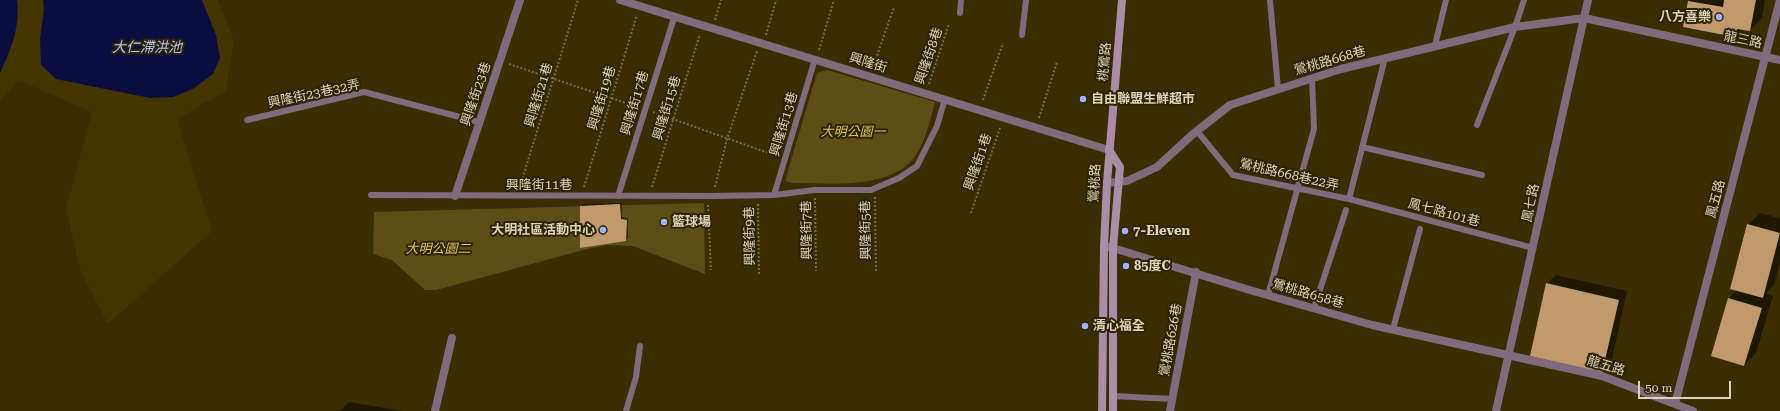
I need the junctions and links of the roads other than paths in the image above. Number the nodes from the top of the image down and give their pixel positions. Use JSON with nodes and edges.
{"nodes":[{"id":1,"x":520,"y":0,"type":"edge"},
{"id":2,"x":620,"y":0,"type":"edge"},
{"id":3,"x":961,"y":0,"type":"edge"},
{"id":4,"x":1026,"y":0,"type":"edge"},
{"id":5,"x":1122,"y":0,"type":"edge"},
{"id":6,"x":1270,"y":0,"type":"edge"},
{"id":7,"x":1446,"y":0,"type":"edge"},
{"id":8,"x":1524,"y":0,"type":"edge"},
{"id":9,"x":1588,"y":0,"type":"edge"},
{"id":10,"x":1780,"y":0,"type":"edge"},
{"id":11,"x":960,"y":13,"type":"dead end"},
{"id":12,"x":674,"y":18,"type":"junction"},
{"id":13,"x":1584,"y":18,"type":"junction"},
{"id":14,"x":1515,"y":27,"type":"junction"},
{"id":15,"x":1022,"y":35,"type":"dead end"},
{"id":16,"x":1435,"y":45,"type":"junction"},
{"id":17,"x":1765,"y":57,"type":"junction"},
{"id":18,"x":1385,"y":58,"type":"junction"},
{"id":19,"x":816,"y":59,"type":"junction"},
{"id":20,"x":1780,"y":60,"type":"edge"},
{"id":21,"x":1312,"y":78,"type":"junction"},
{"id":22,"x":1278,"y":89,"type":"junction"},
{"id":23,"x":945,"y":99,"type":"junction"},
{"id":24,"x":247,"y":120,"type":"dead end"},
{"id":25,"x":479,"y":122,"type":"junction"},
{"id":26,"x":1477,"y":126,"type":"dead end"},
{"id":27,"x":1197,"y":131,"type":"junction"},
{"id":28,"x":1362,"y":147,"type":"junction"},
{"id":29,"x":1109,"y":150,"type":"junction"},
{"id":30,"x":1482,"y":175,"type":"dead end"},
{"id":31,"x":1107,"y":183,"type":"junction"},
{"id":32,"x":1118,"y":183,"type":"junction"},
{"id":33,"x":1298,"y":188,"type":"junction"},
{"id":34,"x":370,"y":195,"type":"dead end"},
{"id":35,"x":774,"y":195,"type":"junction"},
{"id":36,"x":455,"y":196,"type":"junction"},
{"id":37,"x":618,"y":196,"type":"junction"},
{"id":38,"x":1349,"y":199,"type":"junction"},
{"id":39,"x":1346,"y":210,"type":"dead end"},
{"id":40,"x":1420,"y":229,"type":"dead end"},
{"id":41,"x":1104,"y":246,"type":"junction"},
{"id":42,"x":1113,"y":248,"type":"junction"},
{"id":43,"x":1533,"y":248,"type":"junction"},
{"id":44,"x":1196,"y":272,"type":"junction"},
{"id":45,"x":1268,"y":295,"type":"junction"},
{"id":46,"x":1314,"y":308,"type":"junction"},
{"id":47,"x":1393,"y":329,"type":"junction"},
{"id":48,"x":452,"y":338,"type":"dead end"},
{"id":49,"x":640,"y":346,"type":"dead end"},
{"id":50,"x":1508,"y":354,"type":"junction"},
{"id":51,"x":1113,"y":396,"type":"junction"},
{"id":52,"x":1172,"y":399,"type":"junction"},
{"id":53,"x":1675,"y":404,"type":"junction"},
{"id":54,"x":436,"y":411,"type":"edge"},
{"id":55,"x":626,"y":411,"type":"edge"},
{"id":56,"x":1102,"y":411,"type":"edge"},
{"id":57,"x":1113,"y":411,"type":"edge"},
{"id":58,"x":1170,"y":411,"type":"edge"},
{"id":59,"x":1496,"y":411,"type":"edge"},
{"id":60,"x":1693,"y":411,"type":"edge"}],
"edges":[{"from":1,"to":25,"type":"street","name":"興隆街23巷"},
{"from":2,"to":12,"type":"street","name":"興隆街"},
{"from":3,"to":11,"type":"lane"},
{"from":4,"to":15,"type":"lane"},
{"from":5,"to":29,"type":"main road","name":"桃鶯路"},
{"from":6,"to":22,"type":"lane"},
{"from":7,"to":16,"type":"lane"},
{"from":8,"to":14,"type":"lane"},
{"from":9,"to":13,"type":"street","name":"鳳七路"},
{"from":10,"to":17,"type":"street","name":"鳳五路"},
{"from":12,"to":19,"type":"street","name":"興隆街"},
{"from":12,"to":37,"type":"lane","name":"興隆街17巷"},
{"from":13,"to":14,"type":"street","name":"鶯桃路668巷"},
{"from":13,"to":17,"type":"street","name":"龍三路"},
{"from":13,"to":43,"type":"street","name":"鳳七路"},
{"from":14,"to":16,"type":"street","name":"鶯桃路668巷"},
{"from":14,"to":26,"type":"lane"},
{"from":16,"to":18,"type":"street","name":"鶯桃路668巷"},
{"from":17,"to":20,"type":"street","name":"龍三路"},
{"from":17,"to":53,"type":"street","name":"鳳五路"},
{"from":18,"to":21,"type":"street","name":"鶯桃路668巷"},
{"from":18,"to":28,"type":"lane"},
{"from":19,"to":23,"type":"street","name":"興隆街"},
{"from":19,"to":35,"type":"lane","name":"興隆街13巷"},
{"from":21,"to":22,"type":"street","name":"鶯桃路668巷"},
{"from":21,"to":33,"type":"lane"},
{"from":22,"to":27,"type":"street","name":"鶯桃路668巷"},
{"from":23,"to":29,"type":"street","name":"興隆街"},
{"from":23,"to":35,"type":"lane","name":"興隆街11巷"},
{"from":24,"to":25,"type":"lane","name":"興隆街23巷32弄"},
{"from":25,"to":36,"type":"street","name":"興隆街23巷"},
{"from":27,"to":32,"type":"street","name":"鶯桃路668巷"},
{"from":27,"to":33,"type":"lane","name":"鶯桃路668巷22弄"},
{"from":28,"to":30,"type":"lane"},
{"from":28,"to":38,"type":"lane"},
{"from":29,"to":31,"type":"main road","name":"鶯桃路"},
{"from":29,"to":32,"type":"main road","name":"鶯桃路"},
{"from":31,"to":32,"type":"street","name":"鶯桃路668巷"},
{"from":31,"to":41,"type":"main road","name":"鶯桃路"},
{"from":32,"to":42,"type":"main road","name":"鶯桃路"},
{"from":33,"to":38,"type":"lane","name":"鶯桃路668巷22弄"},
{"from":33,"to":45,"type":"lane"},
{"from":34,"to":36,"type":"lane","name":"興隆街11巷"},
{"from":35,"to":37,"type":"lane","name":"興隆街11巷"},
{"from":36,"to":37,"type":"lane","name":"興隆街11巷"},
{"from":38,"to":43,"type":"lane","name":"鳳七路101巷"},
{"from":39,"to":46,"type":"lane"},
{"from":40,"to":47,"type":"lane"},
{"from":41,"to":42,"type":"street","name":"鶯桃路658巷"},
{"from":41,"to":56,"type":"main road","name":"鶯桃路"},
{"from":42,"to":44,"type":"street","name":"鶯桃路658巷"},
{"from":42,"to":51,"type":"main road","name":"鶯桃路"},
{"from":43,"to":50,"type":"street","name":"鳳七路"},
{"from":44,"to":45,"type":"street","name":"鶯桃路658巷"},
{"from":44,"to":52,"type":"street","name":"鶯桃路626巷"},
{"from":45,"to":46,"type":"street","name":"鶯桃路658巷"},
{"from":46,"to":47,"type":"street","name":"鶯桃路658巷"},
{"from":47,"to":50,"type":"street","name":"鶯桃路658巷"},
{"from":48,"to":54,"type":"street"},
{"from":49,"to":55,"type":"lane"},
{"from":50,"to":53,"type":"street","name":"龍五路"},
{"from":50,"to":59,"type":"street","name":"鳳七路"},
{"from":51,"to":52,"type":"lane"},
{"from":51,"to":57,"type":"main road","name":"鶯桃路"},
{"from":52,"to":58,"type":"street","name":"鶯桃路626巷"},
{"from":53,"to":60,"type":"street","name":"龍五路"}]}
